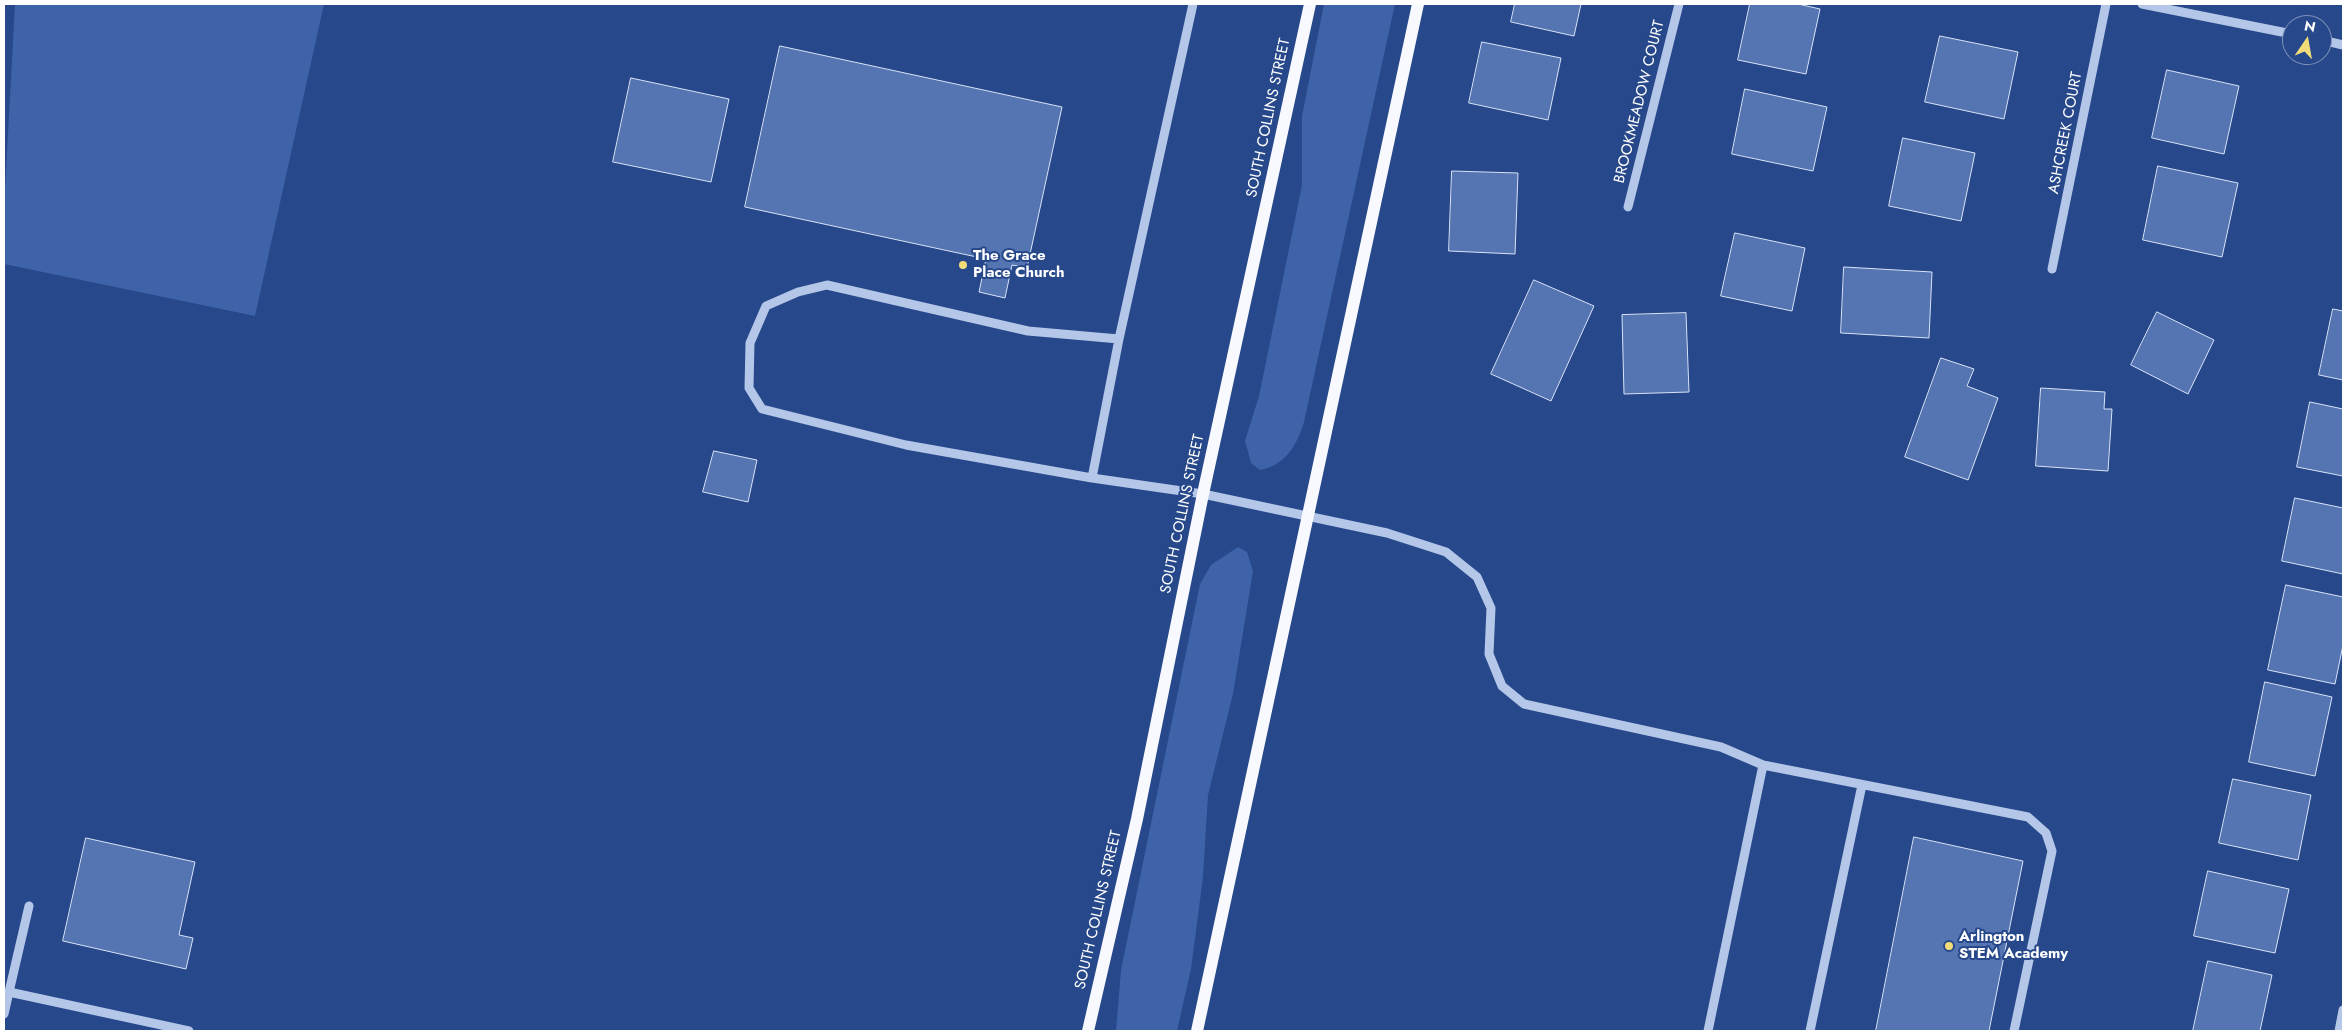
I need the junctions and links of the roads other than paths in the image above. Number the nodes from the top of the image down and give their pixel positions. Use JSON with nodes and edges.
{"nodes":[{"id":1,"x":1193,"y":4,"type":"edge"},
{"id":2,"x":1310,"y":4,"type":"edge"},
{"id":3,"x":1418,"y":4,"type":"edge"},
{"id":4,"x":1679,"y":4,"type":"edge"},
{"id":5,"x":2106,"y":4,"type":"edge"},
{"id":6,"x":2142,"y":4,"type":"edge"},
{"id":7,"x":2282,"y":32,"type":"edge"},
{"id":8,"x":1628,"y":207,"type":"dead end"},
{"id":9,"x":2052,"y":269,"type":"dead end"},
{"id":10,"x":1119,"y":339,"type":"junction"},
{"id":11,"x":1092,"y":478,"type":"junction"},
{"id":12,"x":1203,"y":494,"type":"junction"},
{"id":13,"x":1307,"y":516,"type":"junction"},
{"id":14,"x":1763,"y":765,"type":"junction"},
{"id":15,"x":1862,"y":785,"type":"junction"},
{"id":16,"x":29,"y":906,"type":"dead end"},
{"id":17,"x":9,"y":992,"type":"junction"},
{"id":18,"x":2343,"y":1010,"type":"edge"},
{"id":19,"x":4,"y":1014,"type":"edge"},
{"id":20,"x":189,"y":1031,"type":"edge"},
{"id":21,"x":1088,"y":1031,"type":"edge"},
{"id":22,"x":1197,"y":1031,"type":"edge"},
{"id":23,"x":1708,"y":1031,"type":"edge"},
{"id":24,"x":1810,"y":1031,"type":"edge"},
{"id":25,"x":2014,"y":1031,"type":"edge"},
{"id":26,"x":2339,"y":1031,"type":"edge"}],
"edges":[{"from":1,"to":10,"type":"street"},
{"from":2,"to":12,"type":"main road","name":"SOUTH COLLINS STREET"},
{"from":3,"to":13,"type":"main road"},
{"from":4,"to":8,"type":"street","name":"BROOKMEADOW COURT"},
{"from":5,"to":9,"type":"street","name":"ASHCREEK COURT"},
{"from":6,"to":7,"type":"street"},
{"from":10,"to":11,"type":"street"},
{"from":10,"to":11,"type":"street"},
{"from":11,"to":12,"type":"street"},
{"from":12,"to":13,"type":"street"},
{"from":12,"to":21,"type":"main road","name":"SOUTH COLLINS STREET"},
{"from":13,"to":14,"type":"street"},
{"from":13,"to":22,"type":"main road"},
{"from":14,"to":15,"type":"street"},
{"from":14,"to":23,"type":"street"},
{"from":15,"to":24,"type":"street"},
{"from":15,"to":25,"type":"street"},
{"from":16,"to":17,"type":"street"},
{"from":17,"to":19,"type":"street"},
{"from":17,"to":20,"type":"street"},
{"from":18,"to":26,"type":"street"}]}
